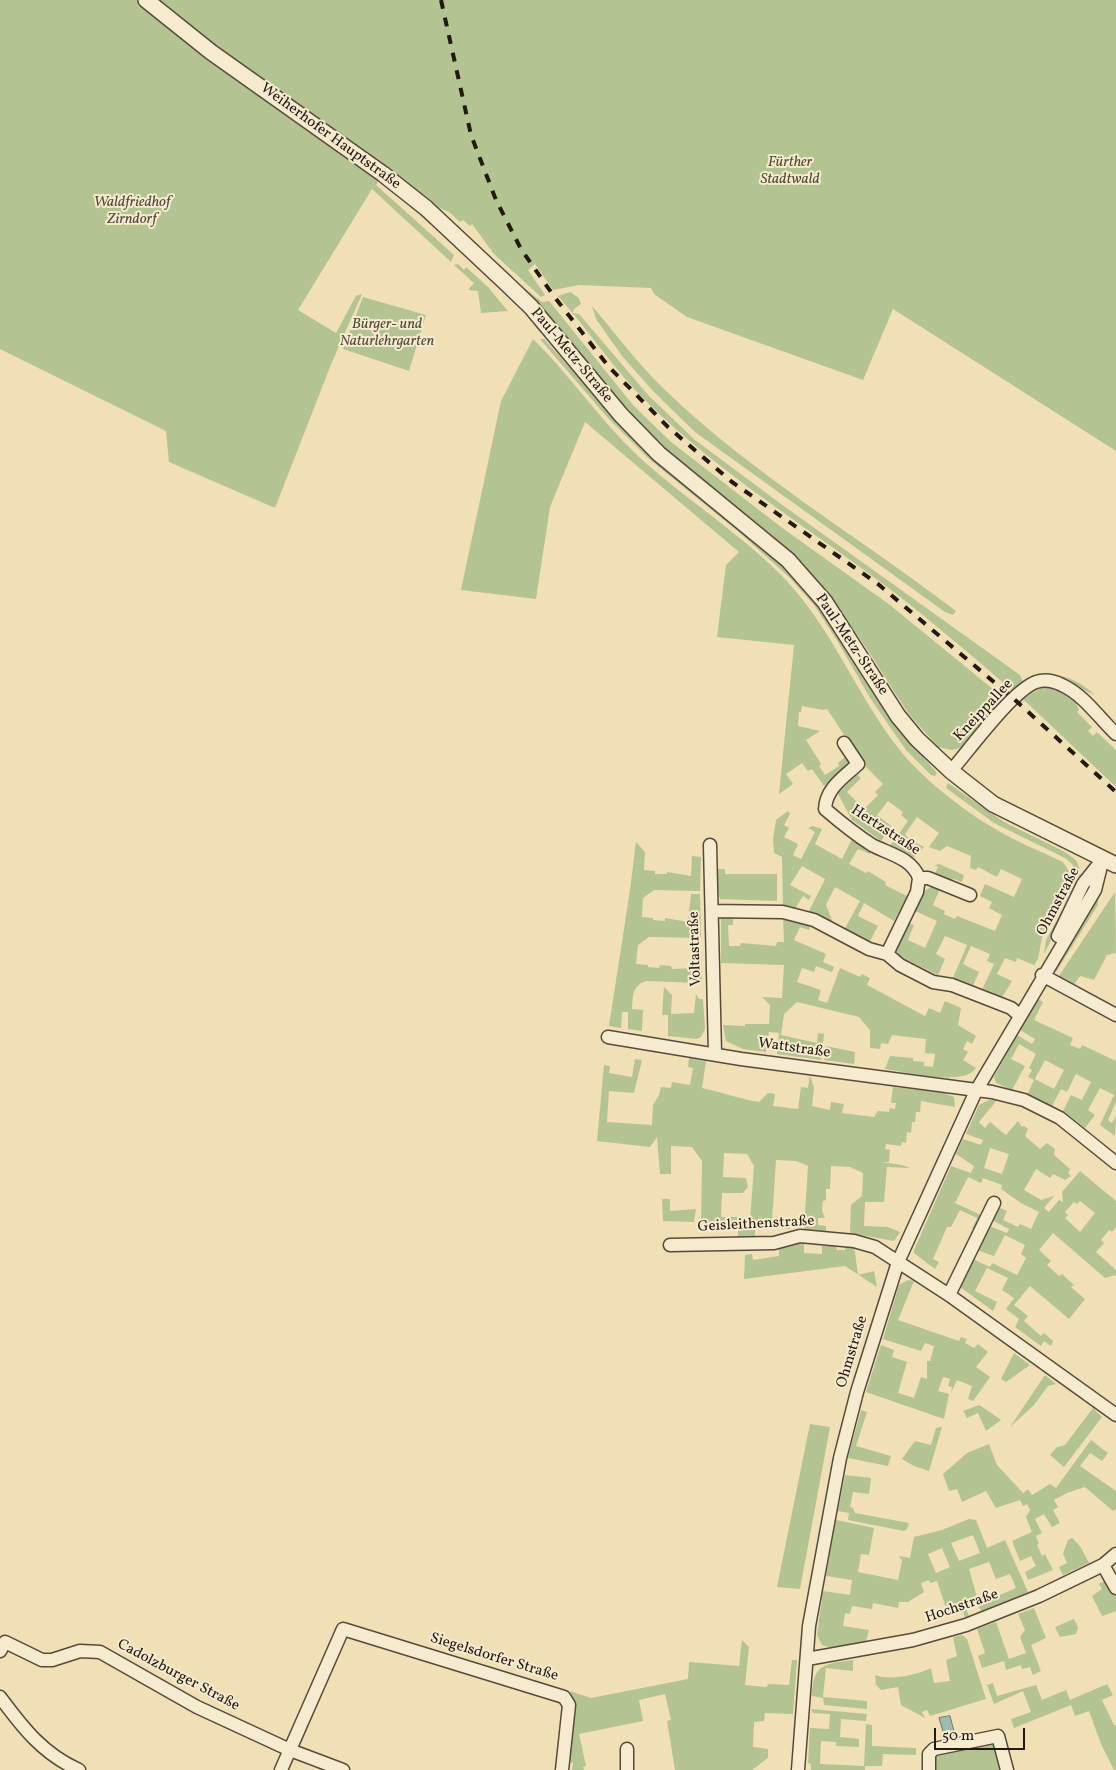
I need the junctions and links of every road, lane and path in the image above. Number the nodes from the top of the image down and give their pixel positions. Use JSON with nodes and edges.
{"nodes":[{"id":1,"x":146,"y":0,"type":"edge"},
{"id":2,"x":506,"y":283,"type":"joint"},
{"id":3,"x":1116,"y":734,"type":"edge"},
{"id":4,"x":844,"y":743,"type":"dead end"},
{"id":5,"x":950,"y":771,"type":"junction"},
{"id":6,"x":710,"y":845,"type":"dead end"},
{"id":7,"x":1110,"y":861,"type":"edge"},
{"id":8,"x":919,"y":878,"type":"junction"},
{"id":9,"x":970,"y":895,"type":"dead end"},
{"id":10,"x":712,"y":911,"type":"junction"},
{"id":11,"x":887,"y":954,"type":"junction"},
{"id":12,"x":1042,"y":975,"type":"junction"},
{"id":13,"x":1019,"y":1014,"type":"junction"},
{"id":14,"x":1116,"y":1015,"type":"edge"},
{"id":15,"x":608,"y":1037,"type":"dead end"},
{"id":16,"x":715,"y":1053,"type":"junction"},
{"id":17,"x":976,"y":1091,"type":"junction"},
{"id":18,"x":1116,"y":1163,"type":"edge"},
{"id":19,"x":994,"y":1204,"type":"dead end"},
{"id":20,"x":670,"y":1245,"type":"dead end"},
{"id":21,"x":898,"y":1262,"type":"junction"},
{"id":22,"x":948,"y":1295,"type":"junction"},
{"id":23,"x":1116,"y":1415,"type":"edge"},
{"id":24,"x":1116,"y":1554,"type":"edge"},
{"id":25,"x":1103,"y":1565,"type":"junction"},
{"id":26,"x":1116,"y":1588,"type":"edge"},
{"id":27,"x":0,"y":1652,"type":"edge"},
{"id":28,"x":807,"y":1659,"type":"junction"},
{"id":29,"x":0,"y":1697,"type":"edge"},
{"id":30,"x":626,"y":1749,"type":"dead end"},
{"id":31,"x":290,"y":1750,"type":"junction"},
{"id":32,"x":79,"y":1770,"type":"edge"},
{"id":33,"x":281,"y":1770,"type":"edge"},
{"id":34,"x":344,"y":1770,"type":"edge"},
{"id":35,"x":562,"y":1770,"type":"edge"},
{"id":36,"x":627,"y":1770,"type":"edge"},
{"id":37,"x":798,"y":1770,"type":"edge"},
{"id":38,"x":929,"y":1770,"type":"edge"},
{"id":39,"x":1008,"y":1770,"type":"edge"}],
"edges":[{"from":1,"to":2,"type":"street","name":"Weiherhofer Hauptstraße"},
{"from":2,"to":5,"type":"street","name":"Paul-Metz-Straße"},
{"from":3,"to":5,"type":"street","name":"Kneippallee"},
{"from":4,"to":8,"type":"street","name":"Hertzstraße"},
{"from":5,"to":7,"type":"street","name":"Paul-Metz-Straße"},
{"from":6,"to":10,"type":"street","name":"Voltastraße"},
{"from":7,"to":12,"type":"street","name":"Ohmstraße"},
{"from":8,"to":9,"type":"street","name":"Hertzstraße"},
{"from":8,"to":11,"type":"street","name":"Hertzstraße"},
{"from":10,"to":11,"type":"street"},
{"from":10,"to":16,"type":"street","name":"Voltastraße"},
{"from":11,"to":13,"type":"street"},
{"from":12,"to":13,"type":"street","name":"Ohmstraße"},
{"from":12,"to":14,"type":"street"},
{"from":13,"to":17,"type":"street","name":"Ohmstraße"},
{"from":15,"to":16,"type":"street","name":"Wattstraße"},
{"from":16,"to":17,"type":"street","name":"Wattstraße"},
{"from":17,"to":18,"type":"street","name":"Wattstraße"},
{"from":17,"to":21,"type":"street","name":"Ohmstraße"},
{"from":19,"to":22,"type":"street"},
{"from":20,"to":21,"type":"street","name":"Geisleithenstraße"},
{"from":21,"to":22,"type":"street","name":"Geisleithenstraße"},
{"from":21,"to":28,"type":"street","name":"Ohmstraße"},
{"from":22,"to":23,"type":"street","name":"Geisleithenstraße"},
{"from":24,"to":25,"type":"street","name":"Hochstraße"},
{"from":25,"to":26,"type":"street"},
{"from":25,"to":28,"type":"street","name":"Hochstraße"},
{"from":27,"to":31,"type":"street","name":"Cadolzburger Straße"},
{"from":28,"to":37,"type":"street","name":"Ohmstraße"},
{"from":29,"to":32,"type":"street"},
{"from":30,"to":36,"type":"street"},
{"from":31,"to":33,"type":"street"},
{"from":31,"to":34,"type":"street","name":"Cadolzburger Straße"},
{"from":31,"to":35,"type":"street","name":"Siegelsdorfer Straße"},
{"from":38,"to":39,"type":"street"}]}
